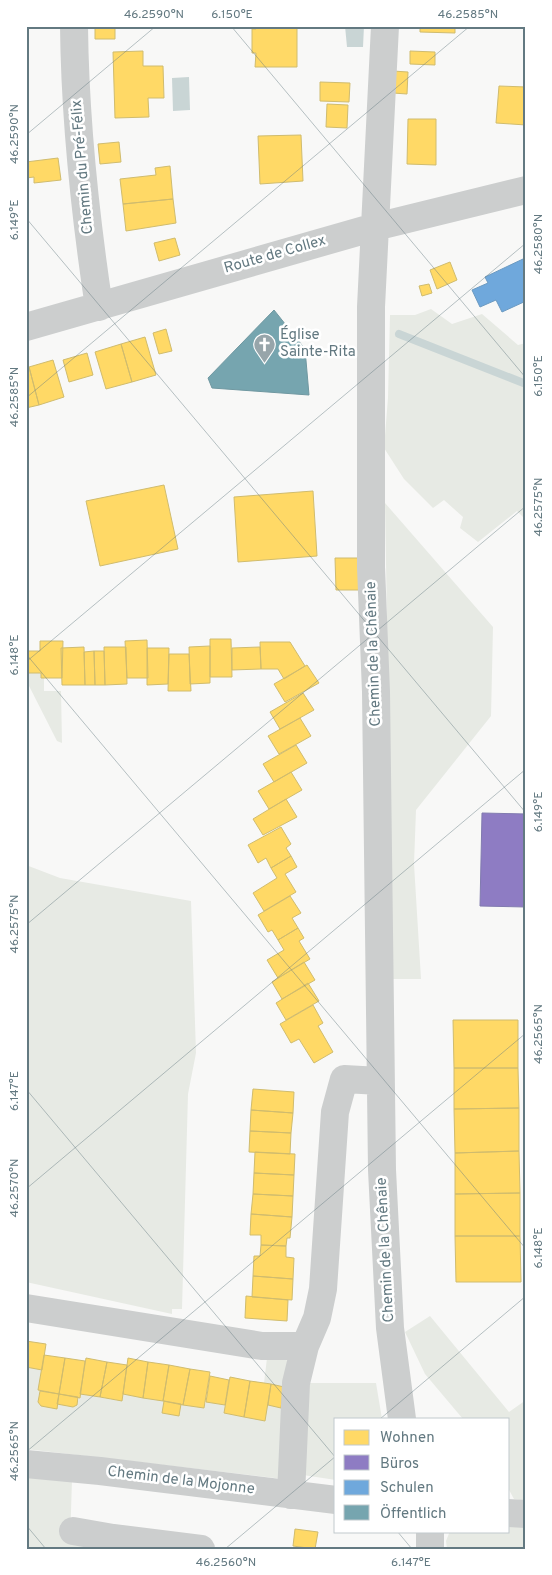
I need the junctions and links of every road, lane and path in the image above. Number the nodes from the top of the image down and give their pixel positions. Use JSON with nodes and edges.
{"nodes":[{"id":1,"x":74,"y":26,"type":"edge"},
{"id":2,"x":385,"y":26,"type":"edge"},
{"id":3,"x":526,"y":190,"type":"edge"},
{"id":4,"x":375,"y":227,"type":"junction"},
{"id":5,"x":99,"y":306,"type":"junction"},
{"id":6,"x":26,"y":327,"type":"edge"},
{"id":7,"x":380,"y":1082,"type":"junction"},
{"id":8,"x":26,"y":1308,"type":"edge"},
{"id":9,"x":305,"y":1346,"type":"junction"},
{"id":10,"x":402,"y":1418,"type":"edge"},
{"id":11,"x":26,"y":1464,"type":"edge"},
{"id":12,"x":290,"y":1495,"type":"junction"},
{"id":13,"x":334,"y":1500,"type":"edge"},
{"id":14,"x":510,"y":1513,"type":"edge"},
{"id":15,"x":526,"y":1514,"type":"edge"},
{"id":16,"x":73,"y":1531,"type":"dead end"},
{"id":17,"x":430,"y":1532,"type":"edge"},
{"id":18,"x":111,"y":1543,"type":"edge"},
{"id":19,"x":201,"y":1549,"type":"edge"},
{"id":20,"x":430,"y":1549,"type":"edge"}],
"edges":[{"from":1,"to":5,"type":"street","name":"Chemin du Pré-Félix"},
{"from":2,"to":4,"type":"street","name":"Chemin de la Chênaie"},
{"from":3,"to":4,"type":"street","name":"Route de Collex"},
{"from":4,"to":5,"type":"street","name":"Route de Collex"},
{"from":4,"to":7,"type":"street","name":"Chemin de la Chênaie"},
{"from":5,"to":6,"type":"street","name":"Route de Collex"},
{"from":7,"to":9,"type":"street"},
{"from":7,"to":10,"type":"street","name":"Chemin de la Chênaie"},
{"from":8,"to":9,"type":"street"},
{"from":9,"to":12,"type":"street"},
{"from":11,"to":12,"type":"street","name":"Chemin de la Mojonne"},
{"from":12,"to":13,"type":"street","name":"Chemin de la Mojonne"},
{"from":14,"to":15,"type":"street"},
{"from":16,"to":18,"type":"street"},
{"from":17,"to":20,"type":"street"},
{"from":18,"to":19,"type":"street"}]}
